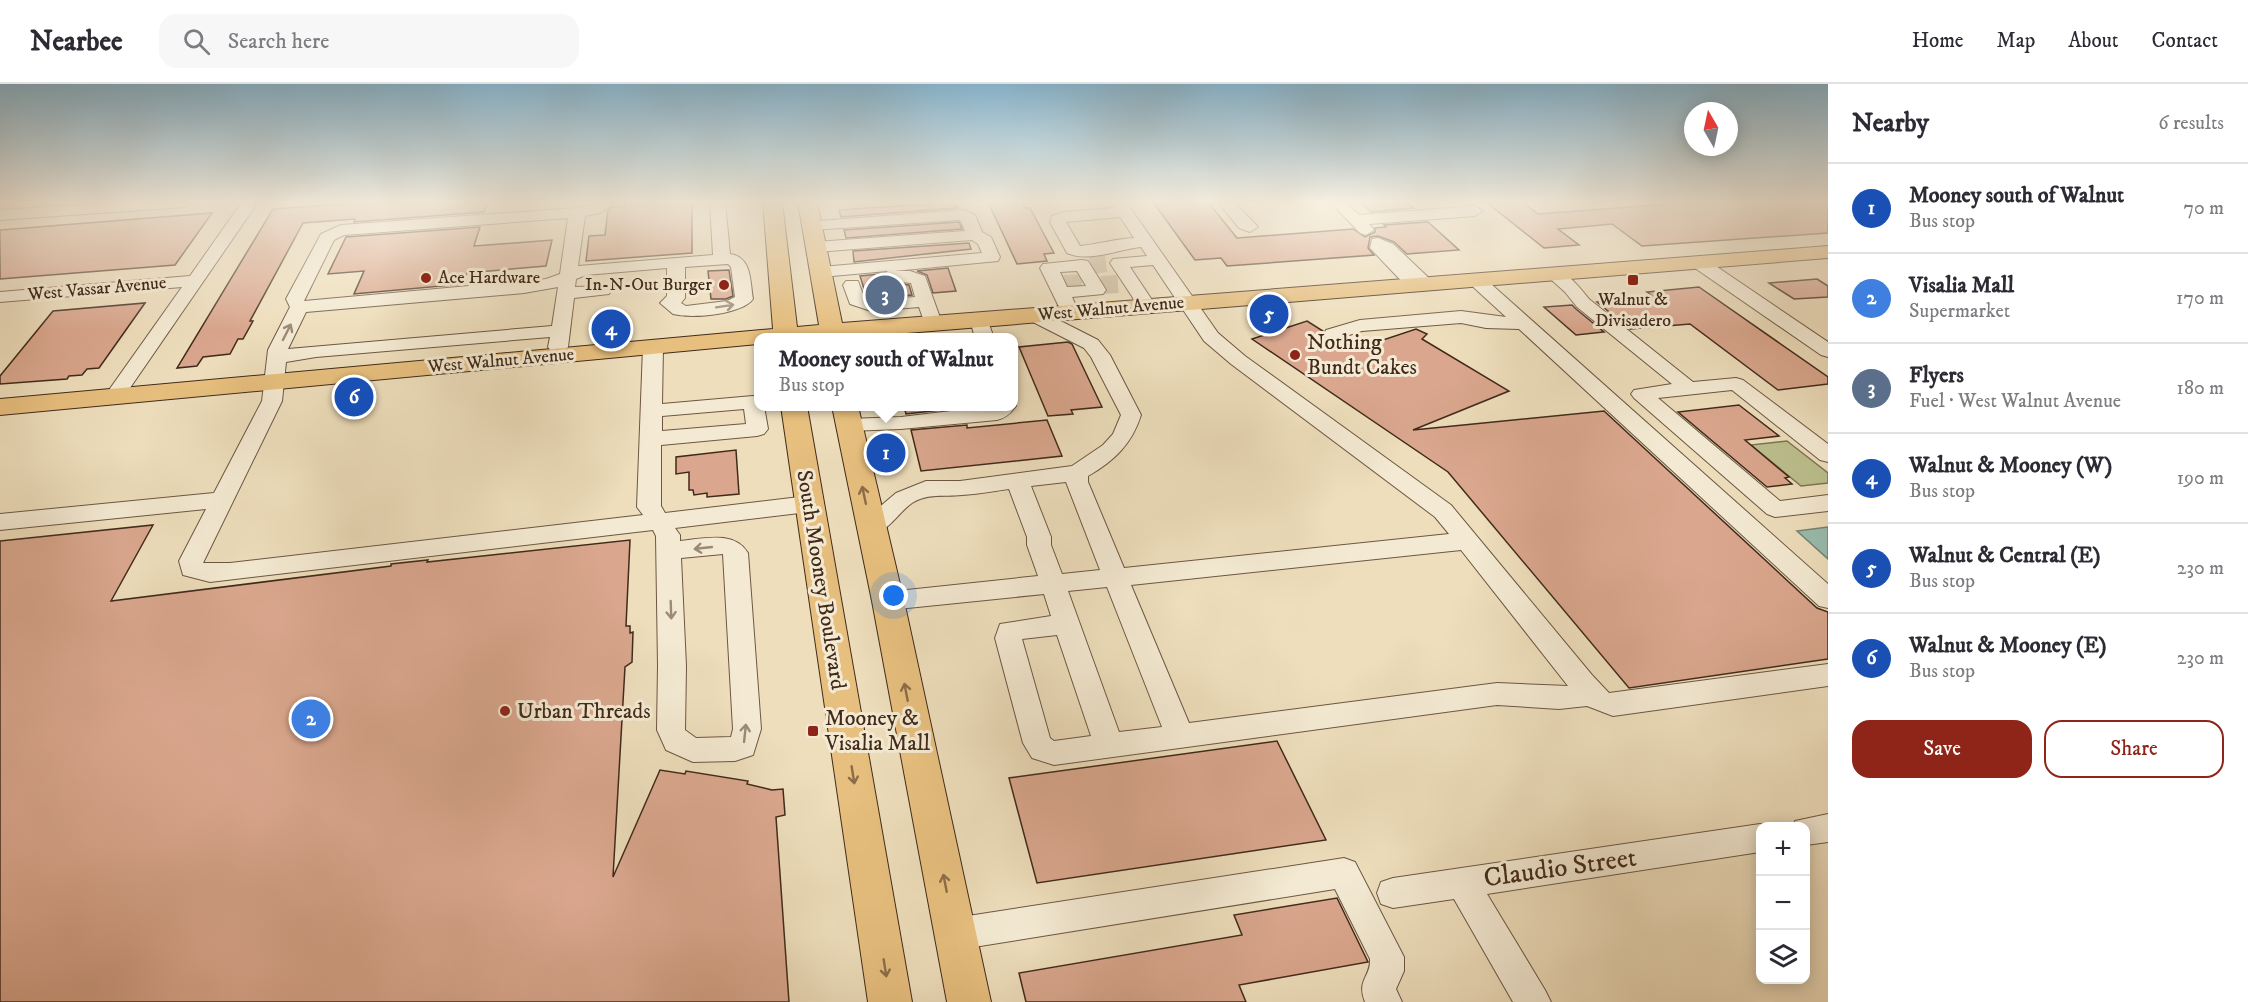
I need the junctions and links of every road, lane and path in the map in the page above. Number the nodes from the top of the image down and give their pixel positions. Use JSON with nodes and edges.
{"nodes":[{"id":1,"x":219,"y":245,"type":"edge"},
{"id":2,"x":323,"y":245,"type":"edge"},
{"id":3,"x":573,"y":245,"type":"edge"},
{"id":4,"x":726,"y":245,"type":"edge"},
{"id":5,"x":776,"y":245,"type":"edge"},
{"id":6,"x":843,"y":245,"type":"edge"},
{"id":7,"x":987,"y":245,"type":"edge"},
{"id":8,"x":1147,"y":245,"type":"edge"},
{"id":9,"x":1382,"y":245,"type":"edge"},
{"id":10,"x":816,"y":247,"type":"joint"},
{"id":11,"x":1828,"y":252,"type":"edge"},
{"id":12,"x":729,"y":260,"type":"junction"},
{"id":13,"x":1158,"y":260,"type":"junction"},
{"id":14,"x":676,"y":262,"type":"junction"},
{"id":15,"x":1698,"y":262,"type":"junction"},
{"id":16,"x":1554,"y":274,"type":"junction"},
{"id":17,"x":1097,"y":279,"type":"junction"},
{"id":18,"x":823,"y":280,"type":"junction"},
{"id":19,"x":1476,"y":280,"type":"junction"},
{"id":20,"x":194,"y":281,"type":"junction"},
{"id":21,"x":567,"y":284,"type":"junction"},
{"id":22,"x":1420,"y":284,"type":"junction"},
{"id":23,"x":852,"y":285,"type":"junction"},
{"id":24,"x":603,"y":290,"type":"dead end"},
{"id":25,"x":0,"y":297,"type":"edge"},
{"id":26,"x":926,"y":301,"type":"junction"},
{"id":27,"x":1187,"y":302,"type":"junction"},
{"id":28,"x":299,"y":307,"type":"junction"},
{"id":29,"x":1034,"y":315,"type":"junction"},
{"id":30,"x":933,"y":324,"type":"junction"},
{"id":31,"x":1524,"y":324,"type":"junction"},
{"id":32,"x":982,"y":329,"type":"edge"},
{"id":33,"x":560,"y":331,"type":"junction"},
{"id":34,"x":785,"y":333,"type":"edge"},
{"id":35,"x":832,"y":333,"type":"edge"},
{"id":36,"x":850,"y":333,"type":"edge"},
{"id":37,"x":1333,"y":334,"type":"dead end"},
{"id":38,"x":754,"y":339,"type":"edge"},
{"id":39,"x":654,"y":347,"type":"junction"},
{"id":40,"x":1828,"y":351,"type":"edge"},
{"id":41,"x":557,"y":355,"type":"junction"},
{"id":42,"x":276,"y":370,"type":"junction"},
{"id":43,"x":1689,"y":388,"type":"junction"},
{"id":44,"x":114,"y":397,"type":"junction"},
{"id":45,"x":0,"y":408,"type":"edge"},
{"id":46,"x":754,"y":409,"type":"edge"},
{"id":47,"x":652,"y":411,"type":"junction"},
{"id":48,"x":754,"y":411,"type":"edge"},
{"id":49,"x":795,"y":411,"type":"edge"},
{"id":50,"x":1000,"y":411,"type":"edge"},
{"id":51,"x":891,"y":415,"type":"edge"},
{"id":52,"x":847,"y":416,"type":"edge"},
{"id":53,"x":651,"y":439,"type":"junction"},
{"id":54,"x":1828,"y":455,"type":"edge"},
{"id":55,"x":1077,"y":473,"type":"junction"},
{"id":56,"x":1018,"y":482,"type":"junction"},
{"id":57,"x":220,"y":500,"type":"junction"},
{"id":58,"x":1828,"y":503,"type":"edge"},
{"id":59,"x":808,"y":504,"type":"junction"},
{"id":60,"x":657,"y":520,"type":"junction"},
{"id":61,"x":0,"y":522,"type":"edge"},
{"id":62,"x":871,"y":527,"type":"junction"},
{"id":63,"x":1466,"y":540,"type":"junction"},
{"id":64,"x":668,"y":551,"type":"junction"},
{"id":65,"x":1116,"y":579,"type":"junction"},
{"id":66,"x":1053,"y":584,"type":"junction"},
{"id":67,"x":1828,"y":599,"type":"edge"},
{"id":68,"x":888,"y":601,"type":"junction"},
{"id":69,"x":1067,"y":624,"type":"junction"},
{"id":70,"x":1828,"y":675,"type":"edge"},
{"id":71,"x":1592,"y":694,"type":"junction"},
{"id":72,"x":1180,"y":736,"type":"junction"},
{"id":73,"x":1109,"y":745,"type":"junction"},
{"id":74,"x":1828,"y":828,"type":"edge"},
{"id":75,"x":1810,"y":830,"type":"edge"},
{"id":76,"x":1756,"y":839,"type":"edge"},
{"id":77,"x":1462,"y":883,"type":"junction"},
{"id":78,"x":1393,"y":892,"type":"dead end"},
{"id":79,"x":955,"y":934,"type":"junction"},
{"id":80,"x":890,"y":1002,"type":"edge"},
{"id":81,"x":969,"y":1002,"type":"edge"},
{"id":82,"x":1384,"y":1002,"type":"edge"},
{"id":83,"x":1533,"y":1002,"type":"edge"}],
"edges":[{"from":1,"to":20,"type":"street"},
{"from":2,"to":28,"type":"street"},
{"from":3,"to":21,"type":"street"},
{"from":4,"to":12,"type":"street"},
{"from":5,"to":34,"type":"main road"},
{"from":6,"to":10,"type":"street"},
{"from":7,"to":18,"type":"street"},
{"from":8,"to":13,"type":"street"},
{"from":9,"to":22,"type":"street"},
{"from":10,"to":18,"type":"main road"},
{"from":11,"to":15,"type":"main road","name":"West Walnut Avenue"},
{"from":12,"to":14,"type":"street"},
{"from":14,"to":12,"type":"street","one_way":true},
{"from":13,"to":17,"type":"street"},
{"from":13,"to":27,"type":"street"},
{"from":14,"to":21,"type":"street"},
{"from":15,"to":16,"type":"main road","name":"West Walnut Avenue"},
{"from":15,"to":40,"type":"street"},
{"from":16,"to":19,"type":"main road","name":"West Walnut Avenue"},
{"from":16,"to":43,"type":"street"},
{"from":17,"to":27,"type":"main road","name":"West Walnut Avenue"},
{"from":17,"to":29,"type":"main road","name":"West Walnut Avenue"},
{"from":18,"to":23,"type":"street"},
{"from":18,"to":35,"type":"main road"},
{"from":19,"to":22,"type":"main road","name":"West Walnut Avenue"},
{"from":19,"to":31,"type":"street"},
{"from":20,"to":25,"type":"street","name":"West Vassar Avenue"},
{"from":20,"to":44,"type":"street"},
{"from":21,"to":24,"type":"street"},
{"from":21,"to":28,"type":"street"},
{"from":21,"to":33,"type":"street"},
{"from":22,"to":27,"type":"main road","name":"West Walnut Avenue"},
{"from":23,"to":26,"type":"street"},
{"from":23,"to":26,"type":"street"},
{"from":26,"to":30,"type":"street"},
{"from":27,"to":63,"type":"street"},
{"from":42,"to":28,"type":"street","one_way":true},
{"from":29,"to":32,"type":"main road","name":"West Walnut Avenue"},
{"from":29,"to":55,"type":"street"},
{"from":30,"to":32,"type":"main road","name":"West Walnut Avenue"},
{"from":30,"to":36,"type":"main road","name":"West Walnut Avenue"},
{"from":31,"to":37,"type":"street"},
{"from":31,"to":67,"type":"street"},
{"from":33,"to":41,"type":"street"},
{"from":33,"to":42,"type":"street"},
{"from":38,"to":39,"type":"main road","name":"West Walnut Avenue"},
{"from":39,"to":41,"type":"main road","name":"West Walnut Avenue"},
{"from":39,"to":47,"type":"street"},
{"from":41,"to":42,"type":"main road","name":"West Walnut Avenue"},
{"from":42,"to":44,"type":"main road","name":"West Walnut Avenue"},
{"from":42,"to":57,"type":"street"},
{"from":43,"to":54,"type":"street"},
{"from":43,"to":58,"type":"street"},
{"from":44,"to":45,"type":"main road","name":"West Walnut Avenue"},
{"from":46,"to":47,"type":"street"},
{"from":47,"to":53,"type":"street"},
{"from":48,"to":53,"type":"street"},
{"from":49,"to":59,"type":"main road","name":"South Mooney Boulevard"},
{"from":50,"to":51,"type":"street"},
{"from":51,"to":52,"type":"street"},
{"from":62,"to":52,"type":"main road","one_way":true},
{"from":53,"to":60,"type":"street"},
{"from":55,"to":56,"type":"street"},
{"from":55,"to":65,"type":"street"},
{"from":56,"to":62,"type":"street"},
{"from":56,"to":66,"type":"street"},
{"from":57,"to":60,"type":"street"},
{"from":57,"to":61,"type":"street"},
{"from":59,"to":60,"type":"street"},
{"from":59,"to":80,"type":"main road","name":"South Mooney Boulevard","one_way":true},
{"from":60,"to":64,"type":"street"},
{"from":62,"to":68,"type":"main road"},
{"from":63,"to":65,"type":"street"},
{"from":63,"to":71,"type":"street"},
{"from":64,"to":64,"type":"street","one_way":true},
{"from":65,"to":66,"type":"street"},
{"from":65,"to":72,"type":"street"},
{"from":66,"to":68,"type":"street"},
{"from":66,"to":69,"type":"street"},
{"from":79,"to":68,"type":"main road","one_way":true},
{"from":69,"to":73,"type":"street"},
{"from":69,"to":73,"type":"street"},
{"from":70,"to":71,"type":"street"},
{"from":71,"to":72,"type":"street"},
{"from":72,"to":73,"type":"street"},
{"from":74,"to":75,"type":"street"},
{"from":76,"to":77,"type":"street","name":"Claudio Street"},
{"from":77,"to":78,"type":"street"},
{"from":77,"to":83,"type":"street","name":"Claudio Street"},
{"from":79,"to":81,"type":"main road"},
{"from":79,"to":82,"type":"street"}]}
